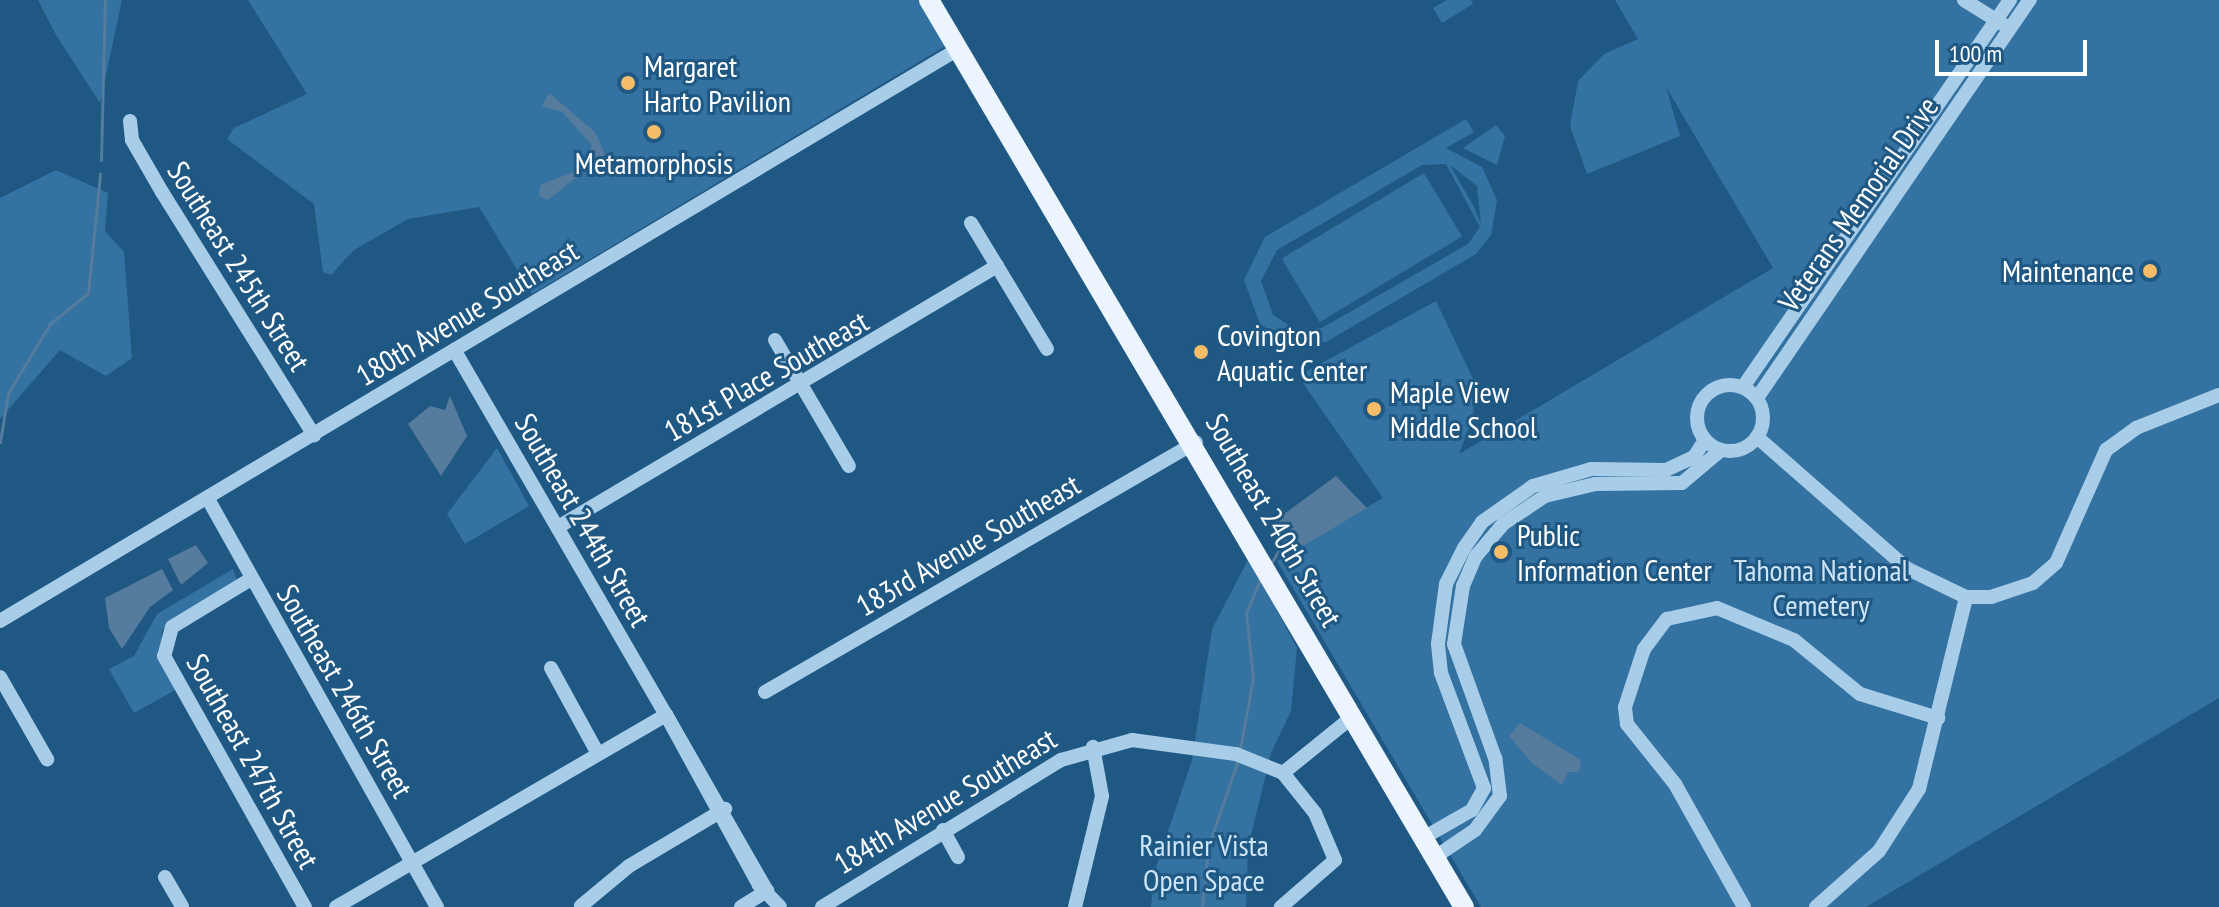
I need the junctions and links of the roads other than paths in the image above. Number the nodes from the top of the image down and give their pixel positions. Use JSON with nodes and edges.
{"nodes":[{"id":1,"x":929,"y":0,"type":"edge"},
{"id":2,"x":1964,"y":0,"type":"edge"},
{"id":3,"x":2010,"y":0,"type":"edge"},
{"id":4,"x":2030,"y":0,"type":"edge"},
{"id":5,"x":1996,"y":20,"type":"junction"},
{"id":6,"x":2010,"y":29,"type":"junction"},
{"id":7,"x":960,"y":48,"type":"junction"},
{"id":8,"x":130,"y":121,"type":"dead end"},
{"id":9,"x":971,"y":223,"type":"dead end"},
{"id":10,"x":997,"y":266,"type":"junction"},
{"id":11,"x":775,"y":340,"type":"dead end"},
{"id":12,"x":1047,"y":349,"type":"dead end"},
{"id":13,"x":454,"y":350,"type":"junction"},
{"id":14,"x":801,"y":384,"type":"junction"},
{"id":15,"x":1743,"y":387,"type":"junction"},
{"id":16,"x":2219,"y":395,"type":"edge"},
{"id":17,"x":1757,"y":398,"type":"junction"},
{"id":18,"x":314,"y":435,"type":"junction"},
{"id":19,"x":1757,"y":437,"type":"junction"},
{"id":20,"x":1705,"y":440,"type":"junction"},
{"id":21,"x":1196,"y":442,"type":"junction"},
{"id":22,"x":1721,"y":450,"type":"junction"},
{"id":23,"x":849,"y":466,"type":"dead end"},
{"id":24,"x":208,"y":499,"type":"junction"},
{"id":25,"x":558,"y":527,"type":"junction"},
{"id":26,"x":251,"y":579,"type":"junction"},
{"id":27,"x":1966,"y":597,"type":"junction"},
{"id":28,"x":0,"y":621,"type":"edge"},
{"id":29,"x":551,"y":668,"type":"dead end"},
{"id":30,"x":0,"y":677,"type":"edge"},
{"id":31,"x":765,"y":692,"type":"dead end"},
{"id":32,"x":666,"y":715,"type":"junction"},
{"id":33,"x":1351,"y":718,"type":"junction"},
{"id":34,"x":1938,"y":718,"type":"junction"},
{"id":35,"x":1477,"y":720,"type":"junction"},
{"id":36,"x":1461,"y":728,"type":"junction"},
{"id":37,"x":1093,"y":747,"type":"junction"},
{"id":38,"x":598,"y":754,"type":"junction"},
{"id":39,"x":47,"y":759,"type":"dead end"},
{"id":40,"x":1283,"y":773,"type":"junction"},
{"id":41,"x":722,"y":811,"type":"junction"},
{"id":42,"x":1456,"y":820,"type":"junction"},
{"id":43,"x":943,"y":830,"type":"junction"},
{"id":44,"x":1465,"y":837,"type":"junction"},
{"id":45,"x":1423,"y":838,"type":"junction"},
{"id":46,"x":958,"y":857,"type":"dead end"},
{"id":47,"x":1435,"y":857,"type":"junction"},
{"id":48,"x":412,"y":861,"type":"junction"},
{"id":49,"x":165,"y":877,"type":"dead end"},
{"id":50,"x":767,"y":891,"type":"junction"},
{"id":51,"x":581,"y":906,"type":"edge"},
{"id":52,"x":182,"y":907,"type":"edge"},
{"id":53,"x":305,"y":907,"type":"edge"},
{"id":54,"x":336,"y":907,"type":"edge"},
{"id":55,"x":437,"y":907,"type":"edge"},
{"id":56,"x":741,"y":907,"type":"edge"},
{"id":57,"x":780,"y":907,"type":"edge"},
{"id":58,"x":822,"y":907,"type":"edge"},
{"id":59,"x":1075,"y":907,"type":"edge"},
{"id":60,"x":1281,"y":907,"type":"edge"},
{"id":61,"x":1464,"y":907,"type":"edge"},
{"id":62,"x":1744,"y":907,"type":"edge"},
{"id":63,"x":1816,"y":907,"type":"edge"}],
"edges":[{"from":1,"to":7,"type":"main road","name":"Southeast 240th Street"},
{"from":2,"to":5,"type":"street"},
{"from":3,"to":5,"type":"street","name":"Veterans Memorial Drive"},
{"from":4,"to":6,"type":"street","name":"Veterans Memorial Drive"},
{"from":5,"to":6,"type":"street"},
{"from":5,"to":15,"type":"street","name":"Veterans Memorial Drive"},
{"from":6,"to":17,"type":"street","name":"Veterans Memorial Drive"},
{"from":7,"to":13,"type":"street","name":"180th Avenue Southeast"},
{"from":7,"to":21,"type":"main road","name":"Southeast 240th Street"},
{"from":8,"to":18,"type":"street","name":"Southeast 245th Street"},
{"from":9,"to":10,"type":"street"},
{"from":10,"to":12,"type":"street"},
{"from":10,"to":14,"type":"street","name":"181st Place Southeast"},
{"from":11,"to":14,"type":"street"},
{"from":13,"to":18,"type":"street","name":"180th Avenue Southeast"},
{"from":13,"to":25,"type":"street","name":"Southeast 244th Street"},
{"from":14,"to":23,"type":"street"},
{"from":14,"to":25,"type":"street","name":"181st Place Southeast"},
{"from":15,"to":17,"type":"street"},
{"from":15,"to":20,"type":"street"},
{"from":16,"to":27,"type":"street"},
{"from":17,"to":19,"type":"street"},
{"from":18,"to":24,"type":"street","name":"180th Avenue Southeast"},
{"from":19,"to":22,"type":"street"},
{"from":19,"to":27,"type":"street"},
{"from":20,"to":22,"type":"street"},
{"from":20,"to":36,"type":"street"},
{"from":21,"to":31,"type":"street","name":"183rd Avenue Southeast"},
{"from":21,"to":33,"type":"main road","name":"Southeast 240th Street"},
{"from":22,"to":35,"type":"street"},
{"from":24,"to":26,"type":"street","name":"Southeast 246th Street"},
{"from":24,"to":28,"type":"street","name":"180th Avenue Southeast"},
{"from":25,"to":32,"type":"street","name":"Southeast 244th Street"},
{"from":26,"to":48,"type":"street","name":"Southeast 246th Street"},
{"from":26,"to":53,"type":"street","name":"Southeast 247th Street"},
{"from":27,"to":34,"type":"street"},
{"from":29,"to":38,"type":"street"},
{"from":30,"to":39,"type":"street"},
{"from":32,"to":38,"type":"street"},
{"from":32,"to":41,"type":"street","name":"Southeast 244th Street"},
{"from":33,"to":40,"type":"street"},
{"from":33,"to":45,"type":"main road","name":"Southeast 240th Street"},
{"from":34,"to":62,"type":"street"},
{"from":34,"to":63,"type":"street"},
{"from":35,"to":36,"type":"street"},
{"from":35,"to":44,"type":"street"},
{"from":36,"to":42,"type":"street"},
{"from":37,"to":40,"type":"street","name":"184th Avenue Southeast"},
{"from":37,"to":43,"type":"street","name":"184th Avenue Southeast"},
{"from":37,"to":59,"type":"street"},
{"from":38,"to":48,"type":"street"},
{"from":40,"to":60,"type":"street"},
{"from":41,"to":50,"type":"street","name":"Southeast 244th Street"},
{"from":41,"to":51,"type":"street"},
{"from":42,"to":44,"type":"street"},
{"from":42,"to":45,"type":"street"},
{"from":43,"to":46,"type":"street"},
{"from":43,"to":58,"type":"street","name":"184th Avenue Southeast"},
{"from":44,"to":47,"type":"street"},
{"from":45,"to":47,"type":"main road","name":"Southeast 240th Street"},
{"from":47,"to":61,"type":"main road","name":"Southeast 240th Street"},
{"from":48,"to":54,"type":"street"},
{"from":48,"to":55,"type":"street","name":"Southeast 246th Street"},
{"from":49,"to":52,"type":"street"},
{"from":50,"to":56,"type":"street"},
{"from":50,"to":57,"type":"street","name":"Southeast 244th Street"}]}
